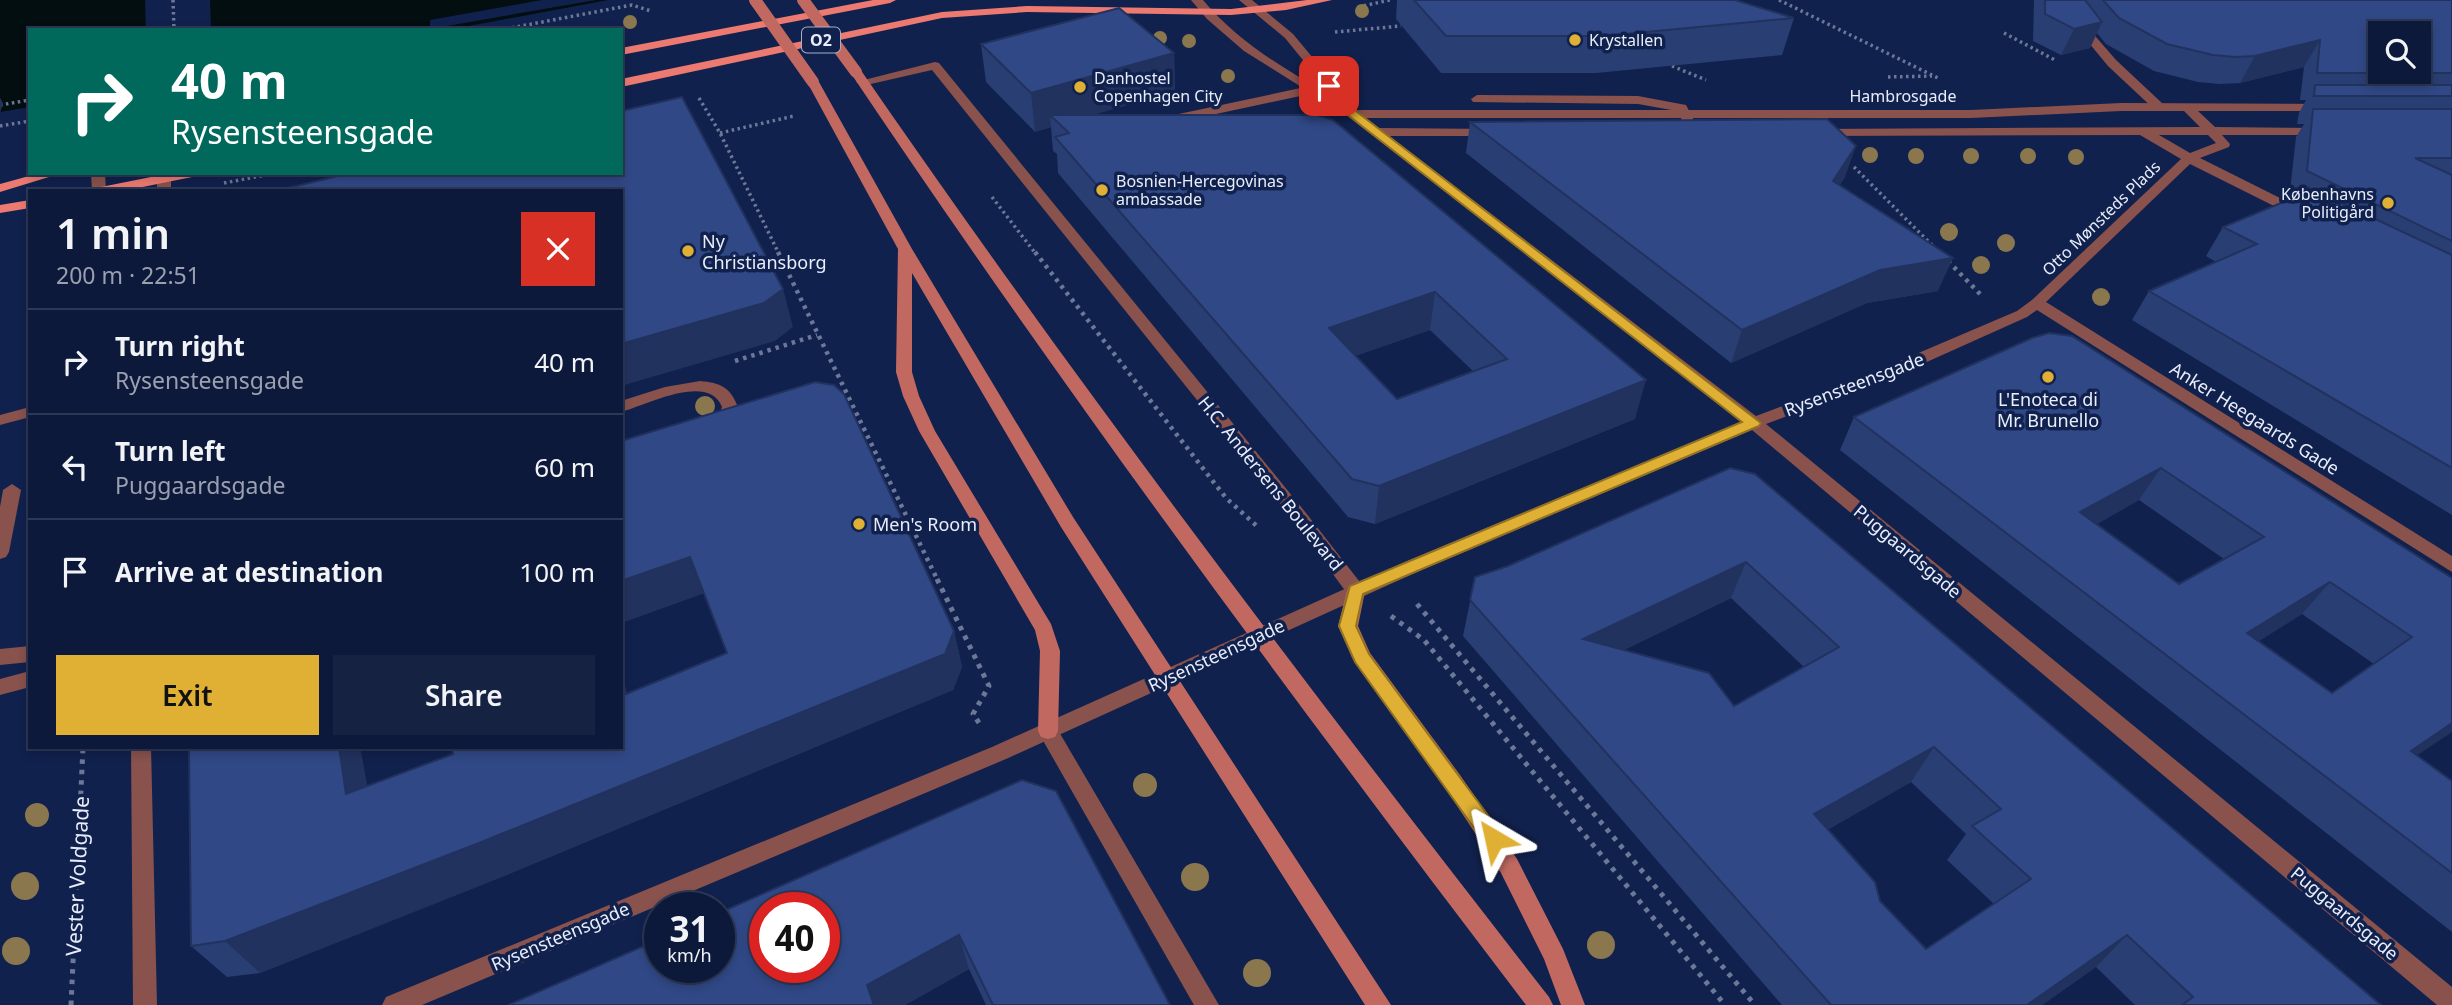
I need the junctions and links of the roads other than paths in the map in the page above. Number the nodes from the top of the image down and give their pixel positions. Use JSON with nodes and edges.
{"nodes":[{"id":1,"x":755,"y":0,"type":"edge"},
{"id":2,"x":803,"y":0,"type":"edge"},
{"id":3,"x":890,"y":0,"type":"edge"},
{"id":4,"x":1198,"y":0,"type":"edge"},
{"id":5,"x":1245,"y":0,"type":"edge"},
{"id":6,"x":1326,"y":0,"type":"edge"},
{"id":7,"x":1258,"y":10,"type":"junction"},
{"id":8,"x":1205,"y":12,"type":"junction"},
{"id":9,"x":2082,"y":12,"type":"edge"},
{"id":10,"x":623,"y":52,"type":"edge"},
{"id":11,"x":859,"y":77,"type":"junction"},
{"id":12,"x":623,"y":83,"type":"edge"},
{"id":13,"x":1329,"y":86,"type":"junction"},
{"id":14,"x":1312,"y":90,"type":"junction"},
{"id":15,"x":1477,"y":99,"type":"dead end"},
{"id":16,"x":2121,"y":107,"type":"junction"},
{"id":17,"x":2159,"y":107,"type":"junction"},
{"id":18,"x":2187,"y":107,"type":"junction"},
{"id":19,"x":2344,"y":107,"type":"edge"},
{"id":20,"x":1685,"y":113,"type":"junction"},
{"id":21,"x":1353,"y":114,"type":"junction"},
{"id":22,"x":1155,"y":124,"type":"edge"},
{"id":23,"x":2142,"y":131,"type":"junction"},
{"id":24,"x":2211,"y":131,"type":"junction"},
{"id":25,"x":2330,"y":131,"type":"edge"},
{"id":26,"x":1377,"y":132,"type":"junction"},
{"id":27,"x":1501,"y":132,"type":"edge"},
{"id":28,"x":1694,"y":132,"type":"edge"},
{"id":29,"x":1813,"y":132,"type":"edge"},
{"id":30,"x":2189,"y":158,"type":"junction"},
{"id":31,"x":49,"y":175,"type":"edge"},
{"id":32,"x":185,"y":175,"type":"edge"},
{"id":33,"x":164,"y":181,"type":"edge"},
{"id":34,"x":0,"y":188,"type":"edge"},
{"id":35,"x":113,"y":189,"type":"edge"},
{"id":36,"x":28,"y":204,"type":"edge"},
{"id":37,"x":0,"y":209,"type":"edge"},
{"id":38,"x":2308,"y":218,"type":"edge"},
{"id":39,"x":905,"y":249,"type":"junction"},
{"id":40,"x":2037,"y":303,"type":"junction"},
{"id":41,"x":623,"y":406,"type":"edge"},
{"id":42,"x":28,"y":413,"type":"edge"},
{"id":43,"x":0,"y":420,"type":"edge"},
{"id":44,"x":1754,"y":423,"type":"junction"},
{"id":45,"x":703,"y":434,"type":"edge"},
{"id":46,"x":12,"y":490,"type":"dead end"},
{"id":47,"x":0,"y":552,"type":"edge"},
{"id":48,"x":2452,"y":565,"type":"edge"},
{"id":49,"x":1356,"y":591,"type":"junction"},
{"id":50,"x":1257,"y":636,"type":"junction"},
{"id":51,"x":28,"y":654,"type":"edge"},
{"id":52,"x":0,"y":657,"type":"edge"},
{"id":53,"x":1168,"y":677,"type":"junction"},
{"id":54,"x":28,"y":680,"type":"edge"},
{"id":55,"x":0,"y":687,"type":"edge"},
{"id":56,"x":1048,"y":730,"type":"junction"},
{"id":57,"x":141,"y":749,"type":"edge"},
{"id":58,"x":2452,"y":1002,"type":"edge"},
{"id":59,"x":145,"y":1005,"type":"edge"},
{"id":60,"x":394,"y":1005,"type":"edge"},
{"id":61,"x":1207,"y":1005,"type":"edge"},
{"id":62,"x":1379,"y":1005,"type":"edge"},
{"id":63,"x":1541,"y":1005,"type":"edge"},
{"id":64,"x":1573,"y":1005,"type":"edge"}],
"edges":[{"from":1,"to":39,"type":"street","bridge":true},
{"from":2,"to":11,"type":"street","bridge":true},
{"from":3,"to":10,"type":"main road","number":"O2"},
{"from":4,"to":8,"type":"street","name":"Puggaardsgade"},
{"from":5,"to":7,"type":"street","name":"Puggaardsgade"},
{"from":6,"to":7,"type":"main road","number":"O2"},
{"from":7,"to":8,"type":"main road","number":"O2"},
{"from":7,"to":13,"type":"street","name":"Puggaardsgade"},
{"from":8,"to":12,"type":"main road","number":"O2"},
{"from":8,"to":14,"type":"street","name":"Puggaardsgade"},
{"from":9,"to":17,"type":"street"},
{"from":11,"to":49,"type":"street","name":"H.C. Andersens Boulevard"},
{"from":11,"to":50,"type":"street"},
{"from":13,"to":14,"type":"street"},
{"from":13,"to":21,"type":"street","name":"Puggaardsgade"},
{"from":14,"to":21,"type":"street","name":"Puggaardsgade"},
{"from":14,"to":22,"type":"street"},
{"from":15,"to":20,"type":"street"},
{"from":16,"to":17,"type":"street","name":"Hambrosgade"},
{"from":16,"to":20,"type":"street","name":"Hambrosgade"},
{"from":16,"to":23,"type":"street","name":"Otto Mønsteds Plads"},
{"from":17,"to":18,"type":"street","name":"Hambrosgade"},
{"from":18,"to":19,"type":"street","name":"Hambrosgade"},
{"from":18,"to":24,"type":"street"},
{"from":20,"to":21,"type":"street","name":"Hambrosgade"},
{"from":20,"to":28,"type":"street"},
{"from":21,"to":26,"type":"street","name":"Puggaardsgade"},
{"from":23,"to":24,"type":"street","name":"Hambrosgade"},
{"from":23,"to":29,"type":"street","name":"Hambrosgade"},
{"from":23,"to":30,"type":"street","name":"Otto Mønsteds Plads"},
{"from":24,"to":25,"type":"street","name":"Hambrosgade"},
{"from":24,"to":30,"type":"street","name":"Otto Mønsteds Plads"},
{"from":26,"to":27,"type":"street"},
{"from":26,"to":44,"type":"street","name":"Puggaardsgade"},
{"from":30,"to":38,"type":"street"},
{"from":30,"to":40,"type":"street","name":"Otto Mønsteds Plads"},
{"from":31,"to":34,"type":"main road"},
{"from":32,"to":33,"type":"main road"},
{"from":33,"to":35,"type":"main road"},
{"from":36,"to":37,"type":"main road"},
{"from":39,"to":53,"type":"street"},
{"from":39,"to":56,"type":"street"},
{"from":40,"to":44,"type":"street","name":"Rysensteensgade"},
{"from":40,"to":48,"type":"street","name":"Anker Heegaards Gade"},
{"from":41,"to":45,"type":"street"},
{"from":42,"to":43,"type":"street"},
{"from":44,"to":49,"type":"street","name":"Rysensteensgade"},
{"from":44,"to":58,"type":"street","name":"Puggaardsgade"},
{"from":46,"to":47,"type":"street"},
{"from":49,"to":50,"type":"street","name":"Rysensteensgade"},
{"from":49,"to":64,"type":"street"},
{"from":50,"to":53,"type":"street","name":"Rysensteensgade"},
{"from":50,"to":63,"type":"street"},
{"from":51,"to":52,"type":"street"},
{"from":53,"to":56,"type":"street","name":"Rysensteensgade"},
{"from":53,"to":62,"type":"street"},
{"from":54,"to":55,"type":"street"},
{"from":56,"to":60,"type":"street","name":"Rysensteensgade"},
{"from":56,"to":61,"type":"street"},
{"from":57,"to":59,"type":"street"}]}
